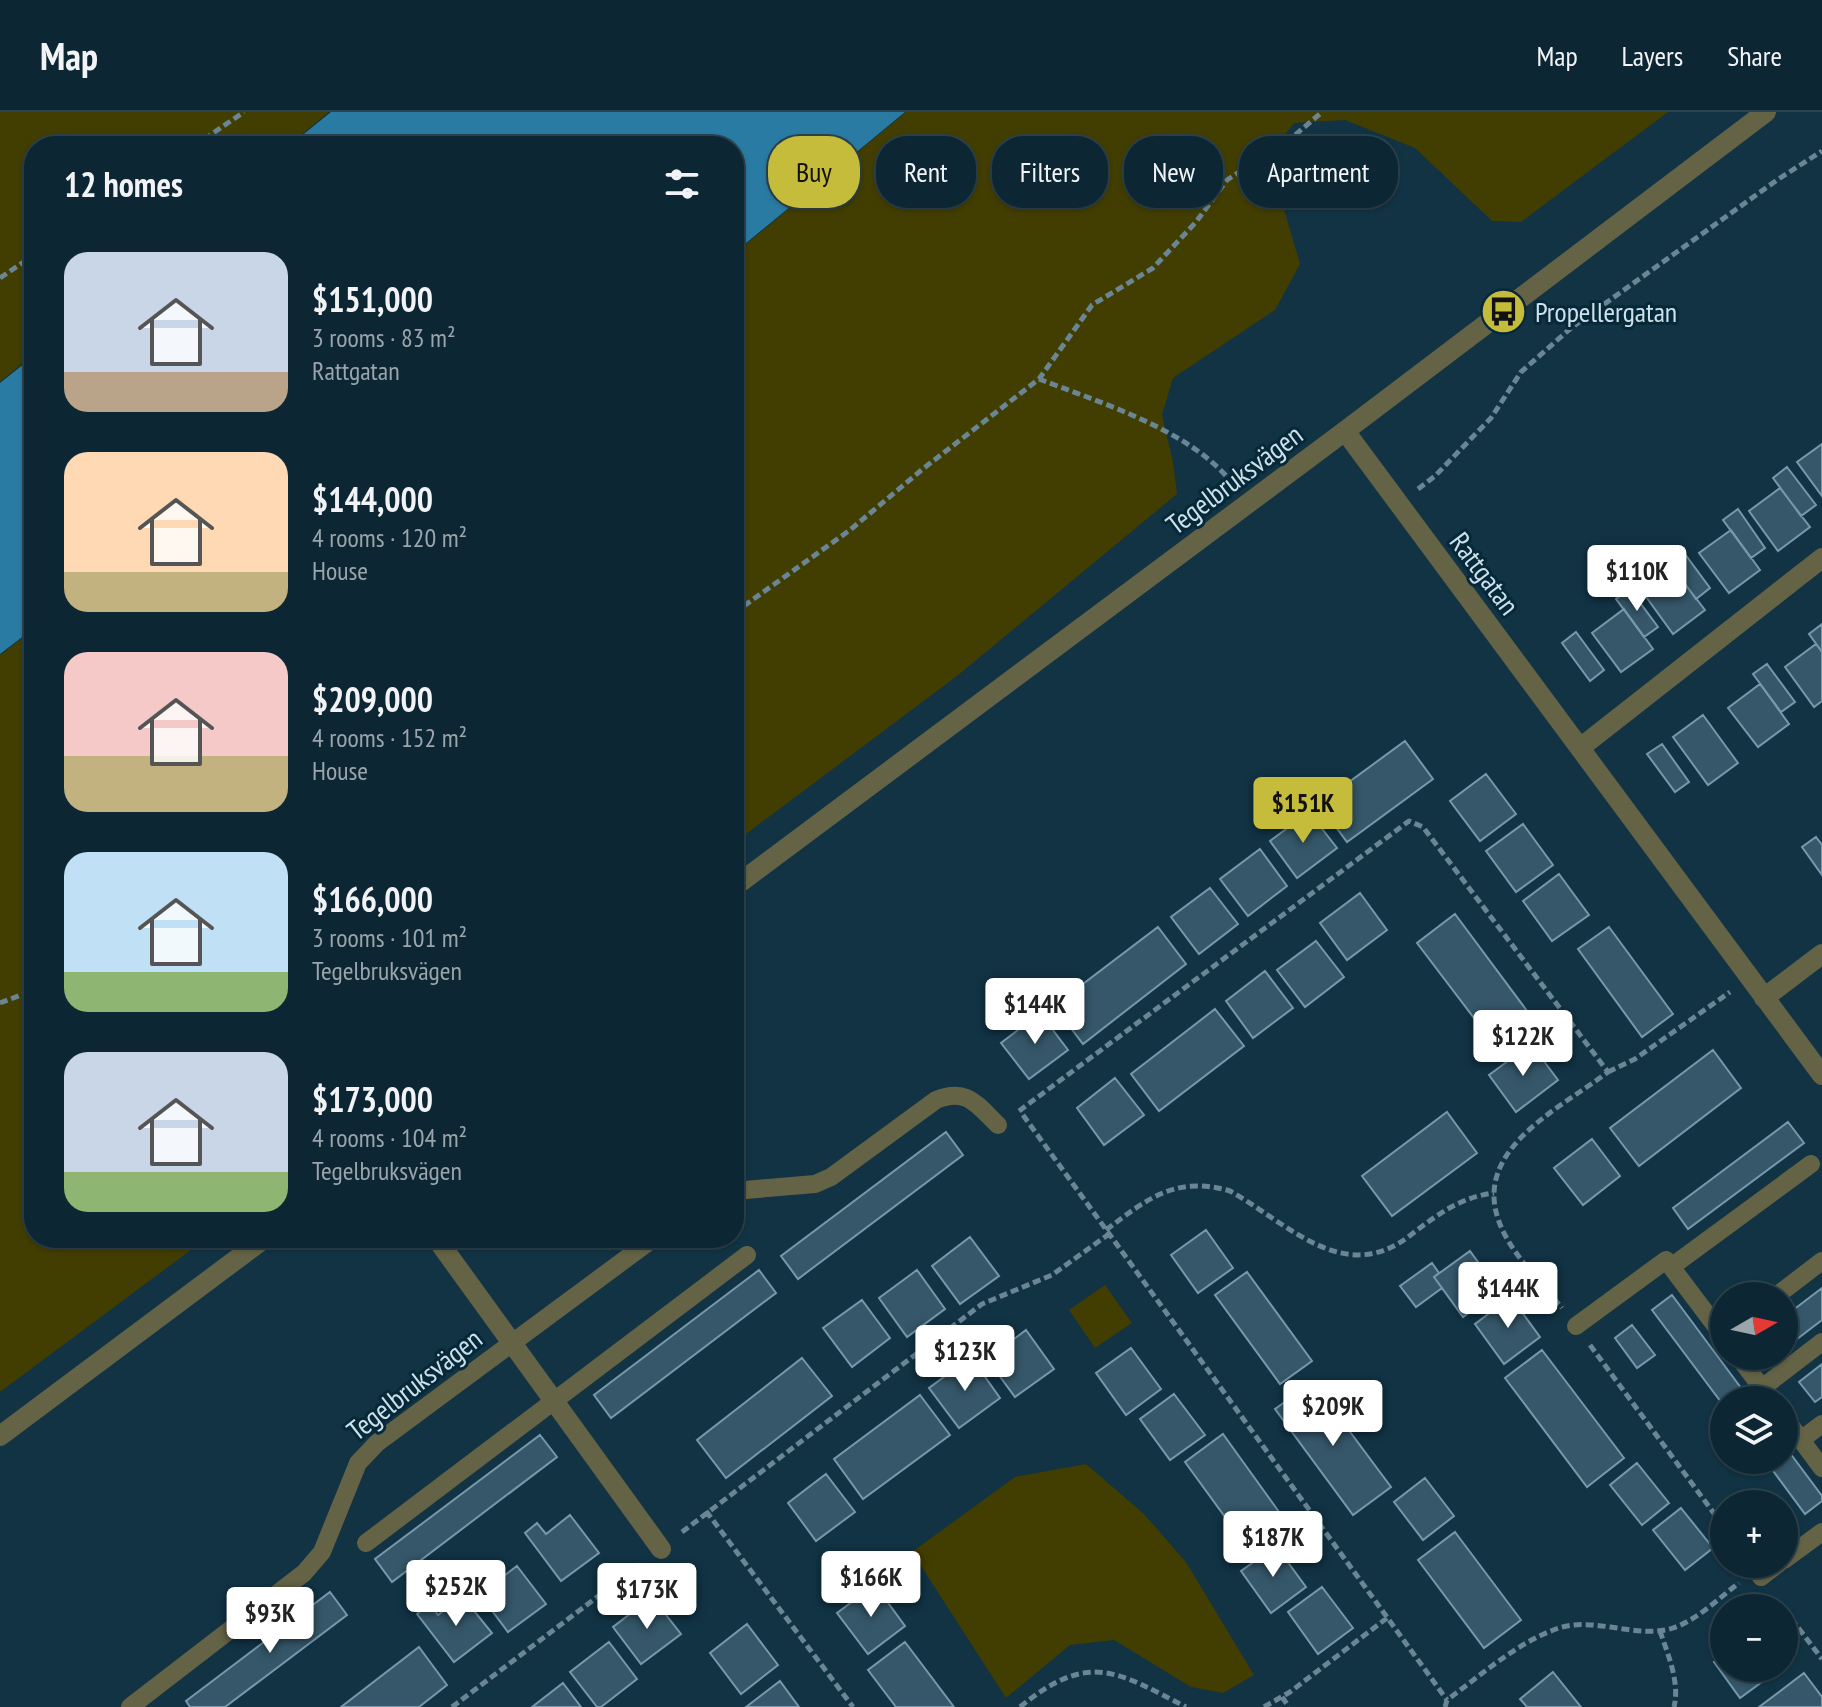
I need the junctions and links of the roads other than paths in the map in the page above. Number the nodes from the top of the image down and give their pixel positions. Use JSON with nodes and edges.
{"nodes":[{"id":1,"x":1766,"y":112,"type":"edge"},
{"id":2,"x":1345,"y":431,"type":"junction"},
{"id":3,"x":1822,"y":558,"type":"edge"},
{"id":4,"x":1580,"y":748,"type":"junction"},
{"id":5,"x":744,"y":880,"type":"edge"},
{"id":6,"x":1822,"y":954,"type":"edge"},
{"id":7,"x":1764,"y":998,"type":"junction"},
{"id":8,"x":1822,"y":1075,"type":"edge"},
{"id":9,"x":998,"y":1125,"type":"road end"},
{"id":10,"x":1811,"y":1164,"type":"dead end"},
{"id":11,"x":744,"y":1190,"type":"edge"},
{"id":12,"x":252,"y":1248,"type":"edge"},
{"id":13,"x":443,"y":1248,"type":"edge"},
{"id":14,"x":640,"y":1248,"type":"edge"},
{"id":15,"x":747,"y":1255,"type":"dead end"},
{"id":16,"x":1822,"y":1261,"type":"edge"},
{"id":17,"x":1671,"y":1267,"type":"junction"},
{"id":18,"x":1794,"y":1282,"type":"edge"},
{"id":19,"x":1710,"y":1318,"type":"edge"},
{"id":20,"x":1576,"y":1326,"type":"road end"},
{"id":21,"x":1822,"y":1342,"type":"edge"},
{"id":22,"x":512,"y":1343,"type":"junction"},
{"id":23,"x":1775,"y":1386,"type":"edge"},
{"id":24,"x":554,"y":1401,"type":"junction"},
{"id":25,"x":1822,"y":1424,"type":"edge"},
{"id":26,"x":0,"y":1436,"type":"edge"},
{"id":27,"x":1798,"y":1436,"type":"edge"},
{"id":28,"x":1801,"y":1440,"type":"junction"},
{"id":29,"x":1822,"y":1468,"type":"edge"},
{"id":30,"x":1822,"y":1532,"type":"edge"},
{"id":31,"x":366,"y":1543,"type":"dead end"},
{"id":32,"x":661,"y":1549,"type":"road end"},
{"id":33,"x":1798,"y":1550,"type":"edge"},
{"id":34,"x":129,"y":1707,"type":"edge"}],
"edges":[{"from":1,"to":2,"type":"street","name":"Tegelbruksvägen"},
{"from":2,"to":4,"type":"street","name":"Rattgatan"},
{"from":2,"to":5,"type":"street","name":"Tegelbruksvägen"},
{"from":3,"to":4,"type":"street"},
{"from":4,"to":7,"type":"street","name":"Rattgatan"},
{"from":6,"to":7,"type":"street"},
{"from":7,"to":8,"type":"street","name":"Rattgatan"},
{"from":9,"to":11,"type":"lane"},
{"from":10,"to":17,"type":"lane"},
{"from":12,"to":26,"type":"street"},
{"from":13,"to":22,"type":"street","name":"Tegelbruksvägen"},
{"from":14,"to":22,"type":"lane","name":"Tegelbruksvägen"},
{"from":15,"to":24,"type":"lane"},
{"from":16,"to":18,"type":"lane"},
{"from":17,"to":19,"type":"lane"},
{"from":17,"to":20,"type":"lane"},
{"from":21,"to":23,"type":"lane"},
{"from":22,"to":24,"type":"street","name":"Tegelbruksvägen"},
{"from":22,"to":34,"type":"lane","name":"Tegelbruksvägen"},
{"from":24,"to":31,"type":"lane"},
{"from":24,"to":32,"type":"street","name":"Tegelbruksvägen"},
{"from":25,"to":28,"type":"lane"},
{"from":27,"to":28,"type":"lane"},
{"from":28,"to":29,"type":"lane"},
{"from":30,"to":33,"type":"lane"}]}
